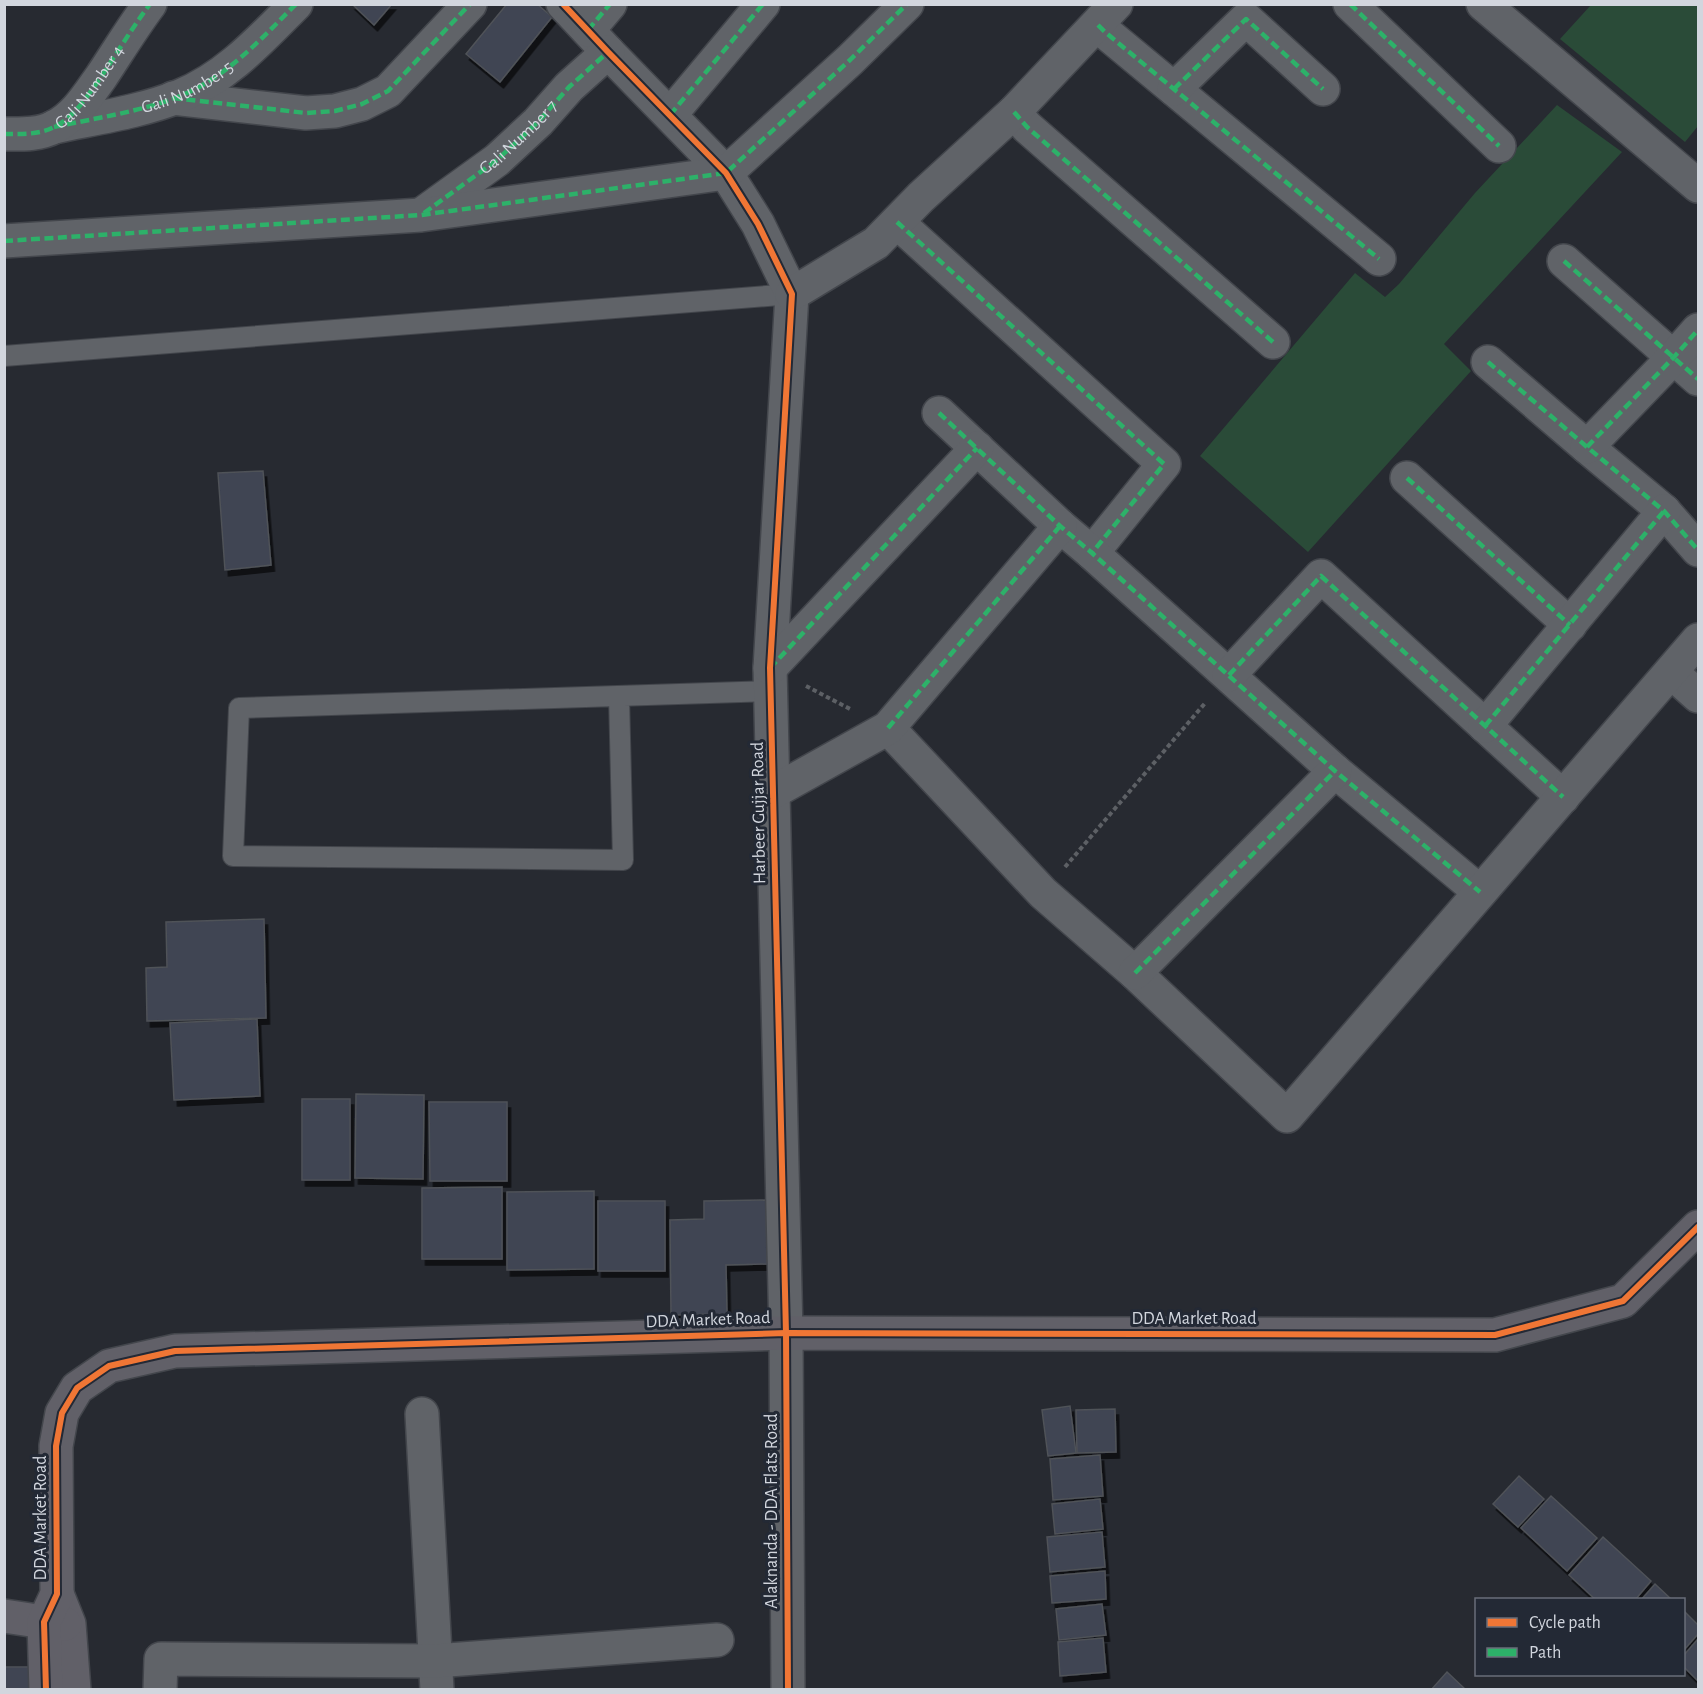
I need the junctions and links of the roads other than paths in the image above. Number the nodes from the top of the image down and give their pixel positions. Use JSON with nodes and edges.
{"nodes":[{"id":1,"x":150,"y":4,"type":"edge"},
{"id":2,"x":296,"y":4,"type":"edge"},
{"id":3,"x":470,"y":4,"type":"edge"},
{"id":4,"x":563,"y":4,"type":"edge"},
{"id":5,"x":610,"y":4,"type":"edge"},
{"id":6,"x":763,"y":4,"type":"edge"},
{"id":7,"x":907,"y":4,"type":"edge"},
{"id":8,"x":1350,"y":4,"type":"edge"},
{"id":9,"x":1483,"y":4,"type":"edge"},
{"id":10,"x":1107,"y":15,"type":"edge"},
{"id":11,"x":598,"y":41,"type":"junction"},
{"id":12,"x":1174,"y":89,"type":"junction"},
{"id":13,"x":1323,"y":89,"type":"dead end"},
{"id":14,"x":173,"y":98,"type":"junction"},
{"id":15,"x":1014,"y":112,"type":"junction"},
{"id":16,"x":670,"y":115,"type":"junction"},
{"id":17,"x":54,"y":127,"type":"junction"},
{"id":18,"x":4,"y":134,"type":"edge"},
{"id":19,"x":1499,"y":146,"type":"dead end"},
{"id":20,"x":726,"y":173,"type":"junction"},
{"id":21,"x":1698,"y":186,"type":"edge"},
{"id":22,"x":421,"y":215,"type":"junction"},
{"id":23,"x":897,"y":222,"type":"junction"},
{"id":24,"x":4,"y":241,"type":"edge"},
{"id":25,"x":1379,"y":259,"type":"dead end"},
{"id":26,"x":1564,"y":261,"type":"dead end"},
{"id":27,"x":792,"y":294,"type":"junction"},
{"id":28,"x":1698,"y":330,"type":"edge"},
{"id":29,"x":1273,"y":342,"type":"dead end"},
{"id":30,"x":4,"y":356,"type":"edge"},
{"id":31,"x":1674,"y":357,"type":"junction"},
{"id":32,"x":1488,"y":362,"type":"dead end"},
{"id":33,"x":1698,"y":379,"type":"edge"},
{"id":34,"x":939,"y":413,"type":"dead end"},
{"id":35,"x":1587,"y":447,"type":"junction"},
{"id":36,"x":977,"y":448,"type":"junction"},
{"id":37,"x":1407,"y":478,"type":"dead end"},
{"id":38,"x":1664,"y":511,"type":"junction"},
{"id":39,"x":1059,"y":526,"type":"junction"},
{"id":40,"x":1698,"y":550,"type":"edge"},
{"id":41,"x":1092,"y":553,"type":"junction"},
{"id":42,"x":1570,"y":625,"type":"junction"},
{"id":43,"x":1698,"y":640,"type":"edge"},
{"id":44,"x":1671,"y":672,"type":"junction"},
{"id":45,"x":1229,"y":675,"type":"junction"},
{"id":46,"x":770,"y":679,"type":"junction"},
{"id":47,"x":619,"y":696,"type":"junction"},
{"id":48,"x":1698,"y":696,"type":"edge"},
{"id":49,"x":1485,"y":726,"type":"junction"},
{"id":50,"x":888,"y":728,"type":"junction"},
{"id":51,"x":1335,"y":771,"type":"junction"},
{"id":52,"x":773,"y":792,"type":"junction"},
{"id":53,"x":1563,"y":797,"type":"junction"},
{"id":54,"x":1480,"y":892,"type":"junction"},
{"id":55,"x":1135,"y":973,"type":"junction"},
{"id":56,"x":1698,"y":1227,"type":"edge"},
{"id":57,"x":786,"y":1333,"type":"junction"},
{"id":58,"x":422,"y":1414,"type":"dead end"},
{"id":59,"x":57,"y":1613,"type":"junction"},
{"id":60,"x":4,"y":1616,"type":"edge"},
{"id":61,"x":717,"y":1640,"type":"dead end"},
{"id":62,"x":436,"y":1675,"type":"edge"},
{"id":63,"x":46,"y":1689,"type":"edge"},
{"id":64,"x":74,"y":1689,"type":"edge"},
{"id":65,"x":160,"y":1689,"type":"edge"},
{"id":66,"x":788,"y":1689,"type":"edge"}],
"edges":[{"from":1,"to":17,"type":"street","name":"Gali Number 4"},
{"from":2,"to":14,"type":"street","name":"Gali Number 5"},
{"from":3,"to":14,"type":"street"},
{"from":4,"to":11,"type":"street"},
{"from":5,"to":11,"type":"street","name":"Gali Number 7"},
{"from":6,"to":16,"type":"street"},
{"from":7,"to":20,"type":"street"},
{"from":8,"to":19,"type":"street"},
{"from":9,"to":21,"type":"street"},
{"from":10,"to":12,"type":"street"},
{"from":10,"to":15,"type":"street"},
{"from":11,"to":16,"type":"street"},
{"from":11,"to":22,"type":"street","name":"Gali Number 7"},
{"from":12,"to":13,"type":"street"},
{"from":12,"to":25,"type":"street"},
{"from":14,"to":17,"type":"street","name":"Gali Number 5"},
{"from":15,"to":23,"type":"street"},
{"from":15,"to":29,"type":"street"},
{"from":16,"to":20,"type":"street"},
{"from":17,"to":18,"type":"street","name":"Gali Number 4"},
{"from":20,"to":22,"type":"street"},
{"from":20,"to":27,"type":"street"},
{"from":22,"to":24,"type":"street"},
{"from":23,"to":27,"type":"street"},
{"from":23,"to":41,"type":"street"},
{"from":26,"to":31,"type":"street"},
{"from":27,"to":30,"type":"lane"},
{"from":27,"to":46,"type":"street","name":"Harbeer Gujjar Road"},
{"from":28,"to":31,"type":"street"},
{"from":31,"to":33,"type":"street"},
{"from":31,"to":35,"type":"street"},
{"from":32,"to":35,"type":"street"},
{"from":34,"to":36,"type":"street"},
{"from":35,"to":38,"type":"street"},
{"from":36,"to":39,"type":"street"},
{"from":36,"to":46,"type":"street"},
{"from":37,"to":42,"type":"street"},
{"from":38,"to":40,"type":"street"},
{"from":38,"to":42,"type":"street"},
{"from":39,"to":41,"type":"street"},
{"from":39,"to":50,"type":"street"},
{"from":41,"to":45,"type":"street"},
{"from":42,"to":49,"type":"street"},
{"from":43,"to":44,"type":"street"},
{"from":44,"to":48,"type":"street"},
{"from":44,"to":53,"type":"street"},
{"from":45,"to":49,"type":"street"},
{"from":45,"to":51,"type":"street"},
{"from":46,"to":47,"type":"lane"},
{"from":46,"to":52,"type":"street","name":"Harbeer Gujjar Road"},
{"from":47,"to":47,"type":"lane"},
{"from":49,"to":53,"type":"street"},
{"from":50,"to":52,"type":"street"},
{"from":50,"to":55,"type":"street"},
{"from":51,"to":54,"type":"street"},
{"from":51,"to":55,"type":"street"},
{"from":52,"to":57,"type":"street","name":"Harbeer Gujjar Road"},
{"from":53,"to":54,"type":"street"},
{"from":54,"to":55,"type":"street"},
{"from":56,"to":57,"type":"street","name":"DDA Market Road"},
{"from":57,"to":59,"type":"street","name":"DDA Market Road"},
{"from":57,"to":66,"type":"street","name":"Alaknanda - DDA Flats Road"},
{"from":58,"to":62,"type":"street"},
{"from":59,"to":60,"type":"street"},
{"from":59,"to":63,"type":"street"},
{"from":59,"to":64,"type":"street"},
{"from":61,"to":62,"type":"street"},
{"from":62,"to":65,"type":"street"}]}
